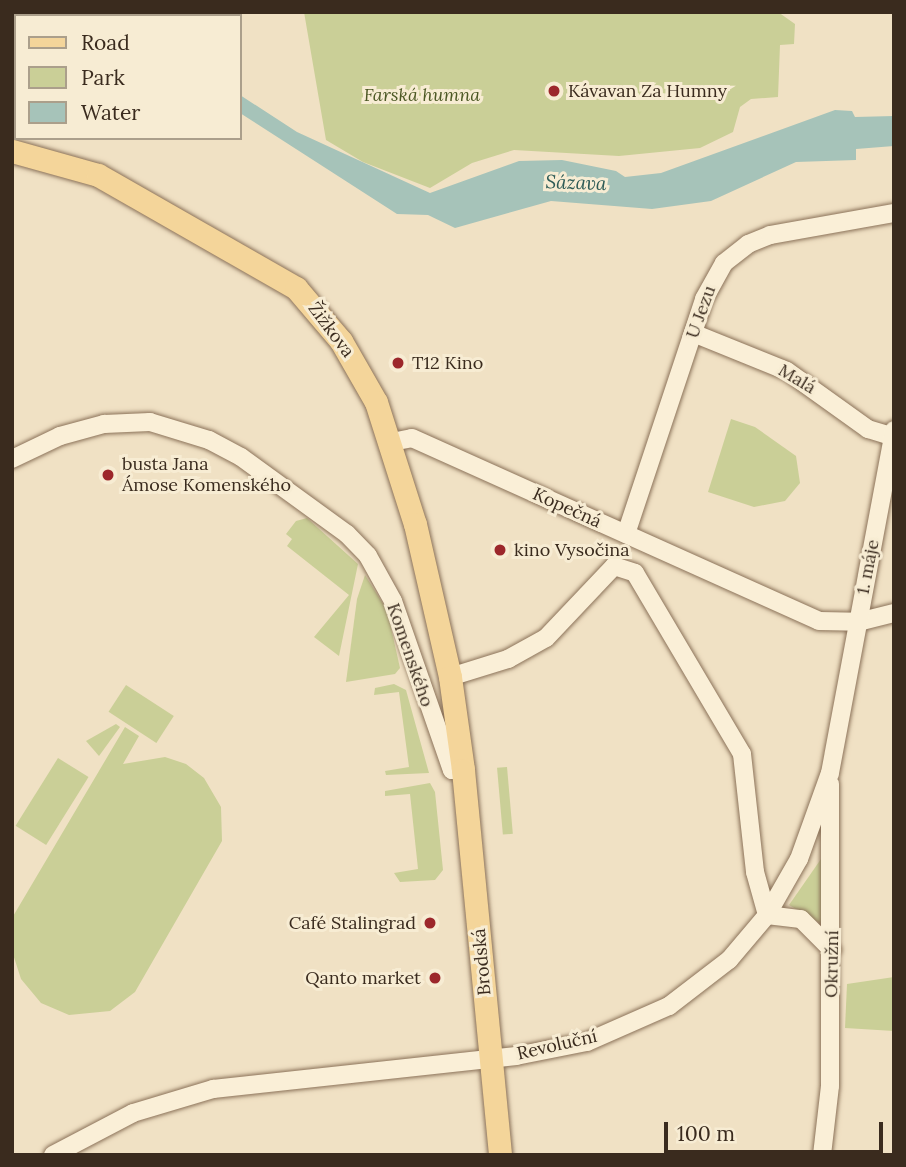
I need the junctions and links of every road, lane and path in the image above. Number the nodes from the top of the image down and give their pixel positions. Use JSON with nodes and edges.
{"nodes":[{"id":1,"x":12,"y":151,"type":"edge"},
{"id":2,"x":894,"y":213,"type":"edge"},
{"id":3,"x":693,"y":333,"type":"junction"},
{"id":4,"x":893,"y":434,"type":"edge"},
{"id":5,"x":392,"y":442,"type":"junction"},
{"id":6,"x":12,"y":459,"type":"edge"},
{"id":7,"x":626,"y":534,"type":"junction"},
{"id":8,"x":894,"y":613,"type":"edge"},
{"id":9,"x":858,"y":622,"type":"junction"},
{"id":10,"x":450,"y":677,"type":"junction"},
{"id":11,"x":463,"y":770,"type":"junction"},
{"id":12,"x":830,"y":772,"type":"junction"},
{"id":13,"x":767,"y":915,"type":"junction"},
{"id":14,"x":832,"y":950,"type":"junction"},
{"id":15,"x":491,"y":1058,"type":"junction"},
{"id":16,"x":53,"y":1155,"type":"edge"},
{"id":17,"x":500,"y":1155,"type":"edge"},
{"id":18,"x":822,"y":1155,"type":"edge"}],
"edges":[{"from":1,"to":5,"type":"main road","name":"Žižkova"},
{"from":2,"to":3,"type":"street","name":"U Jezu"},
{"from":3,"to":4,"type":"street","name":"Malá"},
{"from":3,"to":7,"type":"street","name":"U Jezu"},
{"from":4,"to":9,"type":"street","name":"1. máje"},
{"from":5,"to":7,"type":"street","name":"Kopečná"},
{"from":5,"to":10,"type":"main road","name":"Žižkova"},
{"from":6,"to":11,"type":"street","name":"Komenského"},
{"from":7,"to":9,"type":"street","name":"Kopečná"},
{"from":8,"to":9,"type":"street","name":"Kopečná"},
{"from":9,"to":12,"type":"street","name":"Revoluční"},
{"from":10,"to":11,"type":"main road","name":"Žižkova"},
{"from":10,"to":13,"type":"street"},
{"from":11,"to":15,"type":"main road","name":"Brodská"},
{"from":12,"to":13,"type":"street","name":"Revoluční"},
{"from":12,"to":14,"type":"street","name":"Okružní"},
{"from":13,"to":14,"type":"street"},
{"from":13,"to":15,"type":"street","name":"Revoluční"},
{"from":14,"to":18,"type":"street","name":"Okružní"},
{"from":15,"to":16,"type":"street","name":"Revoluční"},
{"from":15,"to":17,"type":"main road","name":"Brodská"}]}
